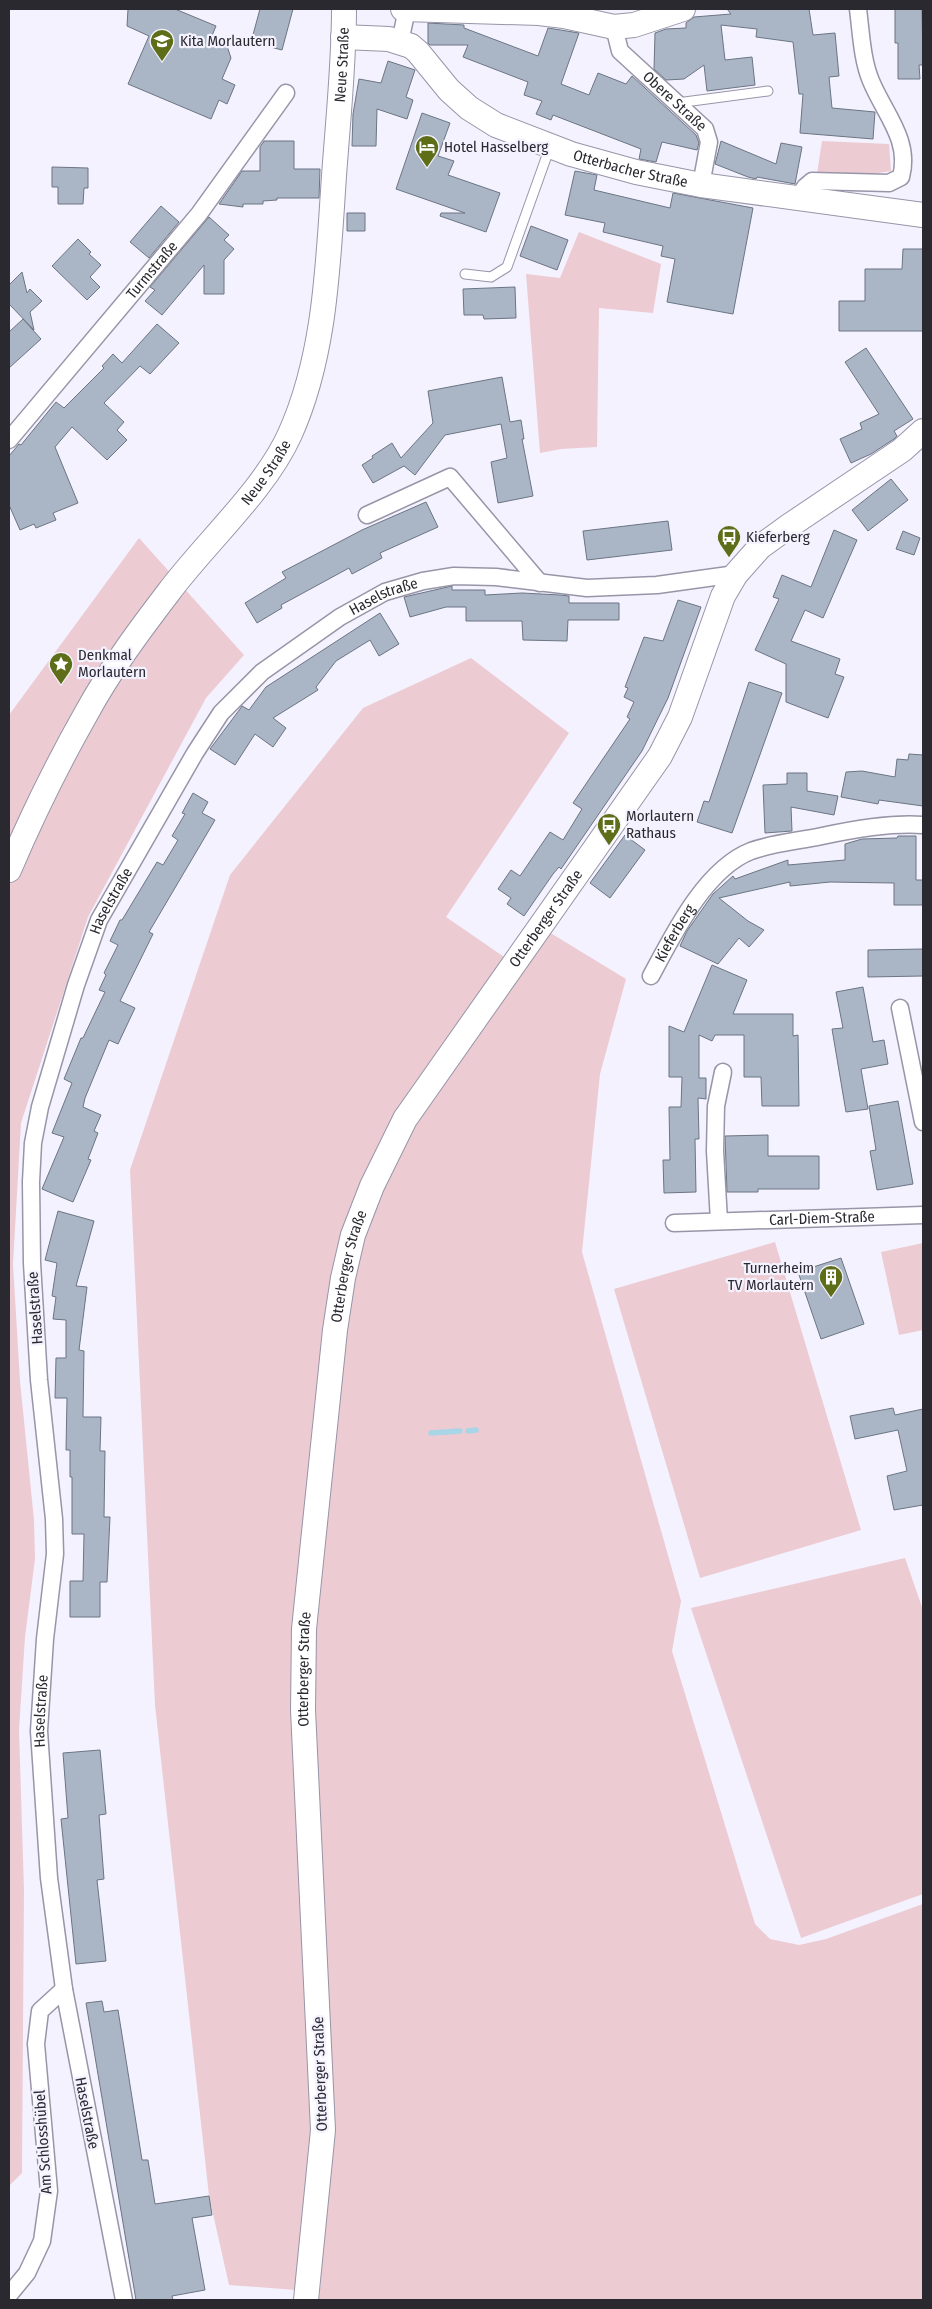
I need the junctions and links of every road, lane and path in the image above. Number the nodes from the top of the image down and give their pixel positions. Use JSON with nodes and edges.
{"nodes":[{"id":1,"x":344,"y":9,"type":"edge"},
{"id":2,"x":402,"y":9,"type":"edge"},
{"id":3,"x":407,"y":9,"type":"edge"},
{"id":4,"x":683,"y":9,"type":"edge"},
{"id":5,"x":858,"y":9,"type":"edge"},
{"id":6,"x":614,"y":27,"type":"junction"},
{"id":7,"x":343,"y":37,"type":"junction"},
{"id":8,"x":400,"y":42,"type":"junction"},
{"id":9,"x":768,"y":91,"type":"dead end"},
{"id":10,"x":286,"y":93,"type":"dead end"},
{"id":11,"x":676,"y":103,"type":"junction"},
{"id":12,"x":550,"y":147,"type":"junction"},
{"id":13,"x":701,"y":185,"type":"junction"},
{"id":14,"x":798,"y":198,"type":"junction"},
{"id":15,"x":923,"y":214,"type":"edge"},
{"id":16,"x":466,"y":274,"type":"dead end"},
{"id":17,"x":923,"y":431,"type":"edge"},
{"id":18,"x":9,"y":440,"type":"edge"},
{"id":19,"x":367,"y":515,"type":"dead end"},
{"id":20,"x":736,"y":574,"type":"junction"},
{"id":21,"x":540,"y":583,"type":"junction"},
{"id":22,"x":923,"y":825,"type":"edge"},
{"id":23,"x":9,"y":870,"type":"edge"},
{"id":24,"x":651,"y":976,"type":"dead end"},
{"id":25,"x":900,"y":1008,"type":"dead end"},
{"id":26,"x":723,"y":1072,"type":"dead end"},
{"id":27,"x":923,"y":1122,"type":"edge"},
{"id":28,"x":923,"y":1215,"type":"edge"},
{"id":29,"x":719,"y":1221,"type":"junction"},
{"id":30,"x":674,"y":1223,"type":"dead end"},
{"id":31,"x":64,"y":1989,"type":"junction"},
{"id":32,"x":9,"y":2296,"type":"edge"},
{"id":33,"x":124,"y":2300,"type":"edge"},
{"id":34,"x":306,"y":2300,"type":"edge"}],
"edges":[{"from":1,"to":7,"type":"street","name":"Neue Straße"},
{"from":2,"to":3,"type":"street"},
{"from":3,"to":6,"type":"street"},
{"from":3,"to":8,"type":"street"},
{"from":4,"to":6,"type":"street"},
{"from":5,"to":14,"type":"street"},
{"from":6,"to":11,"type":"street","name":"Obere Straße"},
{"from":7,"to":8,"type":"street","name":"Otterbacher Straße"},
{"from":7,"to":23,"type":"street","name":"Neue Straße"},
{"from":8,"to":12,"type":"street","name":"Otterbacher Straße"},
{"from":9,"to":11,"type":"lane"},
{"from":10,"to":18,"type":"street","name":"Turmstraße"},
{"from":11,"to":13,"type":"street","name":"Obere Straße"},
{"from":12,"to":13,"type":"street","name":"Otterbacher Straße"},
{"from":12,"to":16,"type":"lane"},
{"from":13,"to":14,"type":"street","name":"Otterbacher Straße"},
{"from":14,"to":15,"type":"street","name":"Otterbacher Straße"},
{"from":17,"to":20,"type":"street","name":"Otterberger Straße"},
{"from":19,"to":21,"type":"street"},
{"from":20,"to":21,"type":"street","name":"Haselstraße"},
{"from":20,"to":34,"type":"street","name":"Otterberger Straße"},
{"from":21,"to":31,"type":"street","name":"Haselstraße"},
{"from":22,"to":24,"type":"street","name":"Kieferberg"},
{"from":25,"to":27,"type":"street"},
{"from":26,"to":29,"type":"street"},
{"from":28,"to":29,"type":"street","name":"Carl-Diem-Straße"},
{"from":29,"to":30,"type":"street","name":"Carl-Diem-Straße"},
{"from":31,"to":32,"type":"street","name":"Am Schlosshübel"},
{"from":31,"to":33,"type":"street","name":"Haselstraße"}]}
